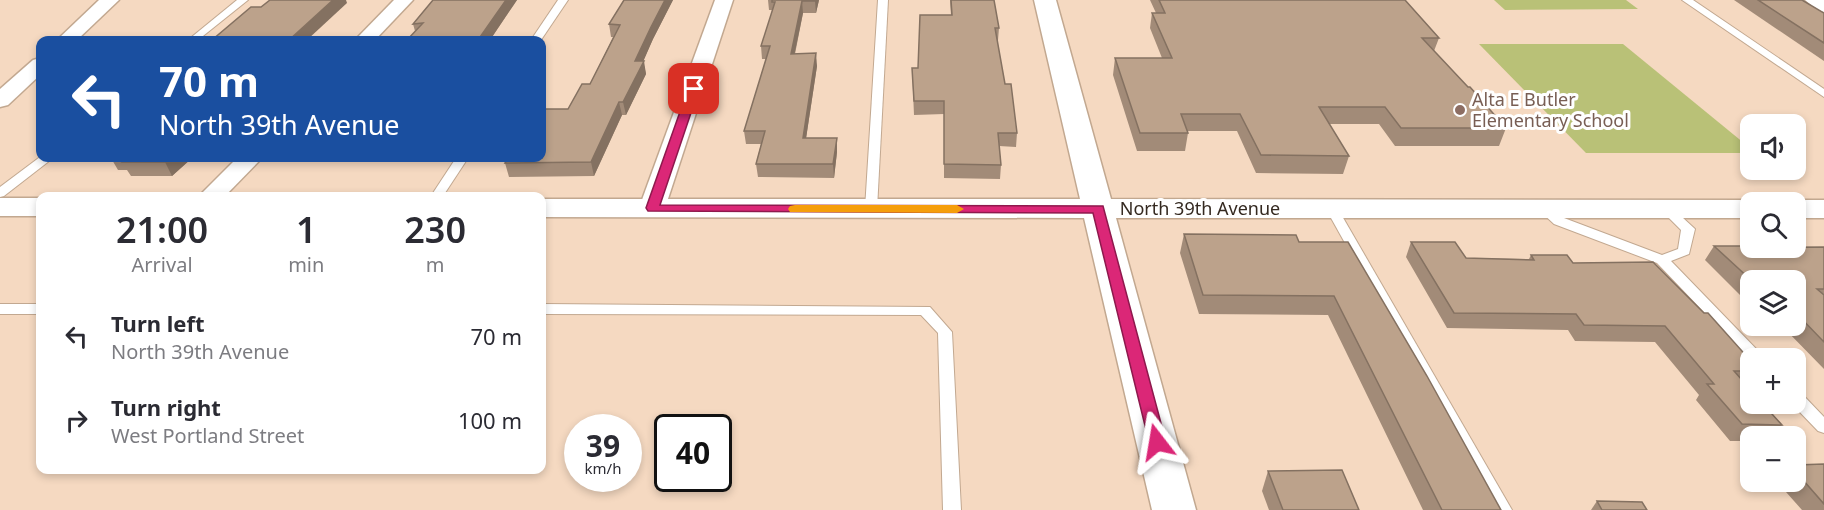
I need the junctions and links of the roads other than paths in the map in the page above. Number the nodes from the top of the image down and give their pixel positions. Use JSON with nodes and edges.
{"nodes":[{"id":1,"x":110,"y":0,"type":"edge"},
{"id":2,"x":243,"y":0,"type":"edge"},
{"id":3,"x":404,"y":0,"type":"edge"},
{"id":4,"x":562,"y":0,"type":"edge"},
{"id":5,"x":724,"y":0,"type":"edge"},
{"id":6,"x":883,"y":0,"type":"edge"},
{"id":7,"x":1045,"y":0,"type":"edge"},
{"id":8,"x":1687,"y":0,"type":"edge"},
{"id":9,"x":1814,"y":0,"type":"edge"},
{"id":10,"x":1824,"y":6,"type":"edge"},
{"id":11,"x":70,"y":36,"type":"edge"},
{"id":12,"x":197,"y":36,"type":"edge"},
{"id":13,"x":368,"y":36,"type":"edge"},
{"id":14,"x":539,"y":36,"type":"edge"},
{"id":15,"x":36,"y":68,"type":"edge"},
{"id":16,"x":1824,"y":94,"type":"edge"},
{"id":17,"x":0,"y":100,"type":"edge"},
{"id":18,"x":42,"y":162,"type":"edge"},
{"id":19,"x":246,"y":162,"type":"edge"},
{"id":20,"x":459,"y":162,"type":"edge"},
{"id":21,"x":216,"y":192,"type":"edge"},
{"id":22,"x":440,"y":192,"type":"edge"},
{"id":23,"x":0,"y":193,"type":"edge"},
{"id":24,"x":0,"y":207,"type":"edge"},
{"id":25,"x":36,"y":207,"type":"edge"},
{"id":26,"x":546,"y":208,"type":"edge"},
{"id":27,"x":652,"y":208,"type":"junction"},
{"id":28,"x":871,"y":209,"type":"junction"},
{"id":29,"x":1099,"y":209,"type":"junction"},
{"id":30,"x":1332,"y":209,"type":"junction"},
{"id":31,"x":1544,"y":209,"type":"junction"},
{"id":32,"x":1666,"y":209,"type":"junction"},
{"id":33,"x":1740,"y":209,"type":"edge"},
{"id":34,"x":1806,"y":209,"type":"edge"},
{"id":35,"x":1824,"y":209,"type":"edge"},
{"id":36,"x":1662,"y":260,"type":"junction"},
{"id":37,"x":0,"y":309,"type":"edge"},
{"id":38,"x":36,"y":309,"type":"edge"},
{"id":39,"x":546,"y":309,"type":"edge"},
{"id":40,"x":1748,"y":348,"type":"edge"},
{"id":41,"x":1806,"y":408,"type":"edge"},
{"id":42,"x":1824,"y":427,"type":"edge"},
{"id":43,"x":952,"y":510,"type":"edge"},
{"id":44,"x":1174,"y":510,"type":"edge"},
{"id":45,"x":1503,"y":510,"type":"edge"}],
"edges":[{"from":1,"to":11,"type":"street"},
{"from":2,"to":12,"type":"lane"},
{"from":3,"to":13,"type":"street"},
{"from":4,"to":14,"type":"lane"},
{"from":5,"to":27,"type":"street"},
{"from":6,"to":28,"type":"lane"},
{"from":7,"to":29,"type":"street"},
{"from":8,"to":16,"type":"lane"},
{"from":9,"to":10,"type":"street"},
{"from":15,"to":17,"type":"street"},
{"from":18,"to":23,"type":"lane"},
{"from":19,"to":21,"type":"street"},
{"from":20,"to":22,"type":"lane"},
{"from":24,"to":25,"type":"street"},
{"from":26,"to":27,"type":"street","name":"North 39th Avenue"},
{"from":27,"to":28,"type":"street","name":"North 39th Avenue"},
{"from":28,"to":29,"type":"street","name":"North 39th Avenue"},
{"from":29,"to":30,"type":"street","name":"North 39th Avenue"},
{"from":29,"to":44,"type":"street"},
{"from":30,"to":31,"type":"street","name":"North 39th Avenue"},
{"from":30,"to":45,"type":"lane"},
{"from":31,"to":32,"type":"street","name":"North 39th Avenue"},
{"from":31,"to":36,"type":"lane"},
{"from":32,"to":33,"type":"street","name":"North 39th Avenue"},
{"from":32,"to":36,"type":"lane"},
{"from":34,"to":35,"type":"street"},
{"from":36,"to":40,"type":"lane"},
{"from":37,"to":38,"type":"lane"},
{"from":39,"to":43,"type":"lane"},
{"from":41,"to":42,"type":"lane"}]}
